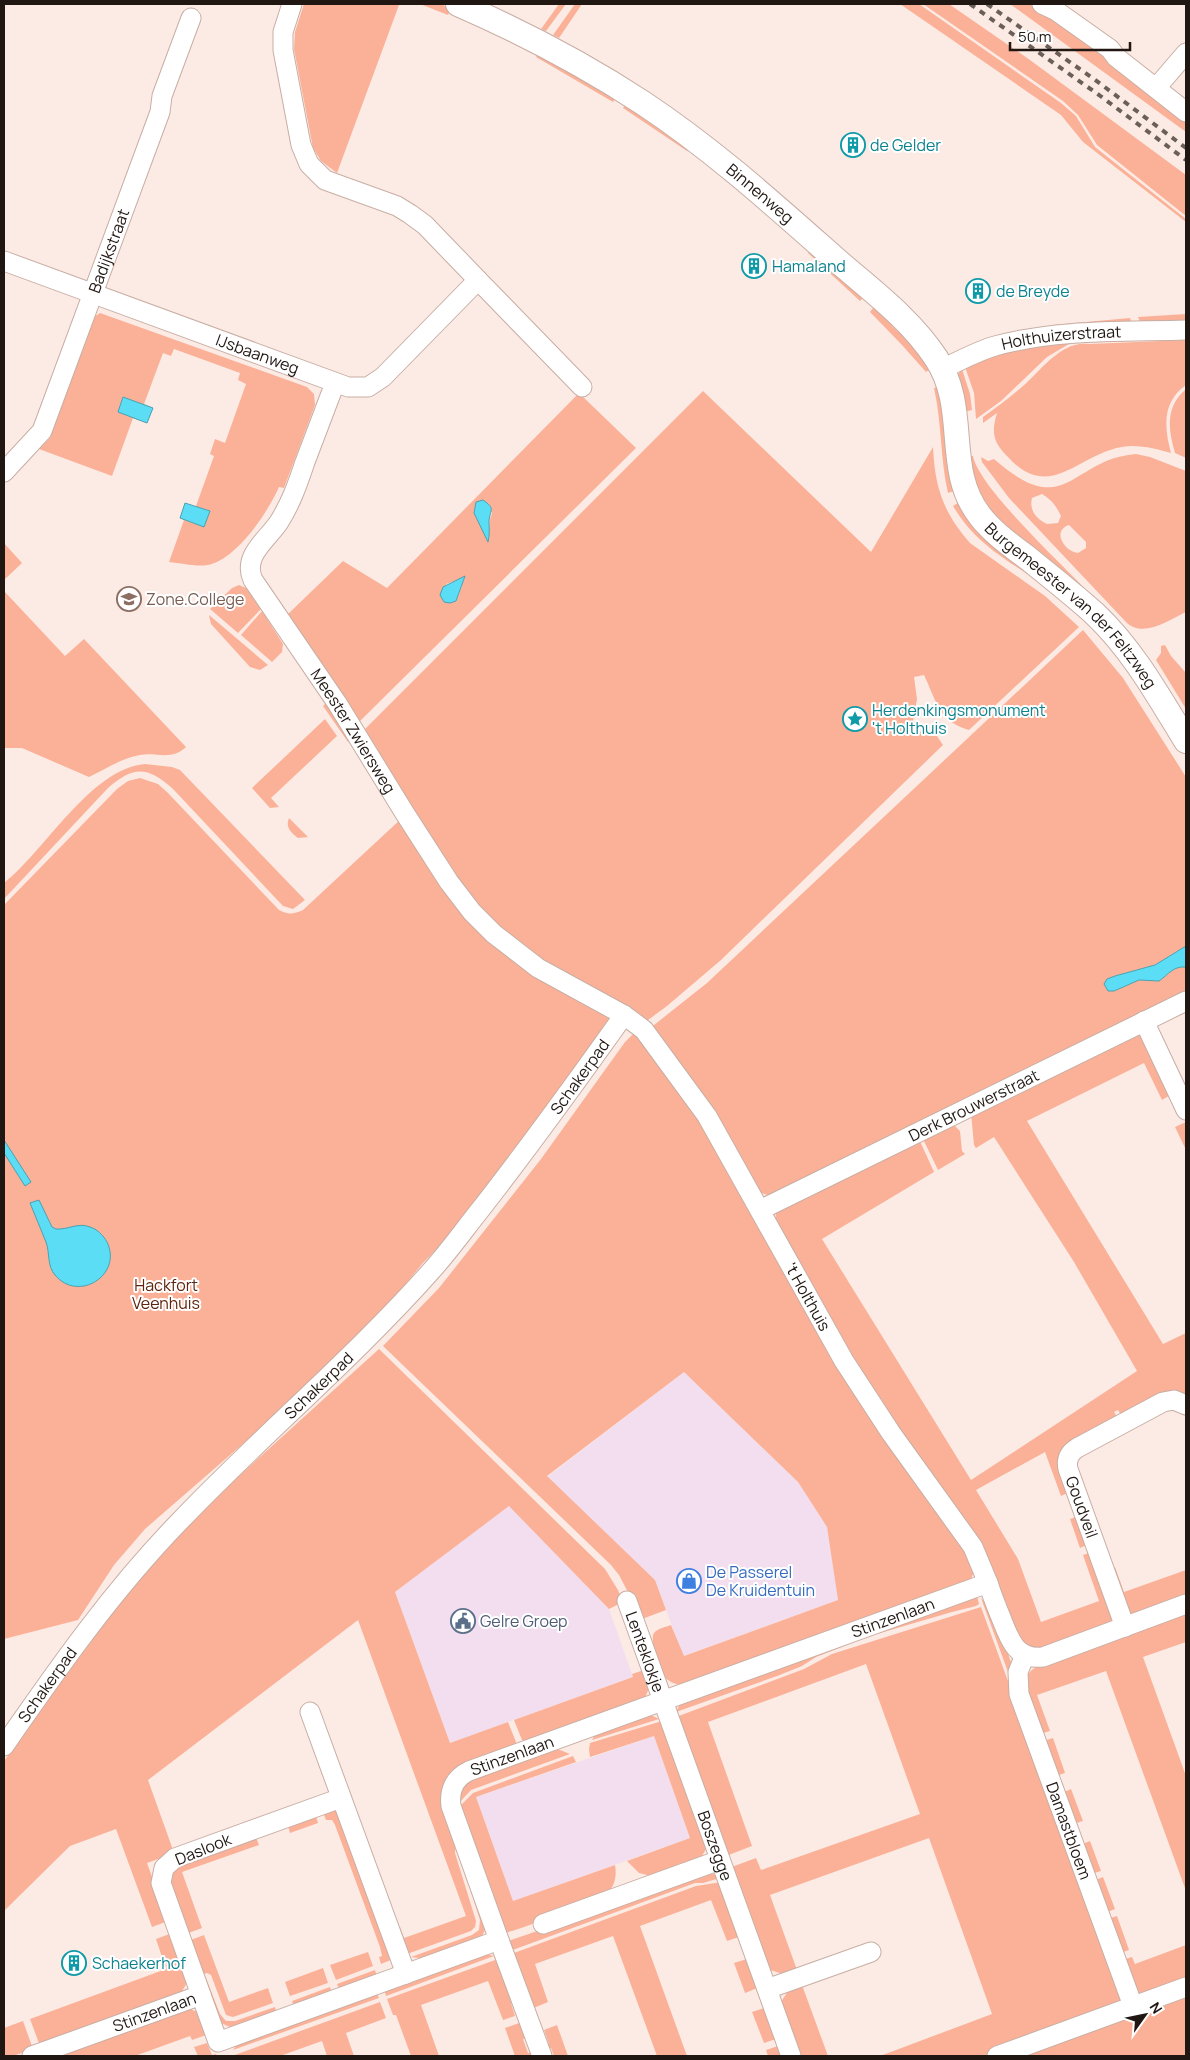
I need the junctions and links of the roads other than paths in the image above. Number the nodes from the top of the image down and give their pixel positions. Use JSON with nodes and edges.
{"nodes":[{"id":1,"x":292,"y":4,"type":"edge"},
{"id":2,"x":458,"y":4,"type":"edge"},
{"id":3,"x":1042,"y":4,"type":"edge"},
{"id":4,"x":191,"y":18,"type":"dead end"},
{"id":5,"x":1186,"y":53,"type":"edge"},
{"id":6,"x":1156,"y":88,"type":"junction"},
{"id":7,"x":1186,"y":112,"type":"edge"},
{"id":8,"x":4,"y":262,"type":"edge"},
{"id":9,"x":478,"y":280,"type":"junction"},
{"id":10,"x":93,"y":292,"type":"junction"},
{"id":11,"x":1186,"y":330,"type":"edge"},
{"id":12,"x":942,"y":369,"type":"junction"},
{"id":13,"x":335,"y":383,"type":"junction"},
{"id":14,"x":582,"y":387,"type":"dead end"},
{"id":15,"x":960,"y":468,"type":"joint"},
{"id":16,"x":4,"y":472,"type":"edge"},
{"id":17,"x":1186,"y":741,"type":"edge"},
{"id":18,"x":1186,"y":1001,"type":"edge"},
{"id":19,"x":624,"y":1015,"type":"junction"},
{"id":20,"x":1144,"y":1021,"type":"junction"},
{"id":21,"x":1186,"y":1110,"type":"edge"},
{"id":22,"x":760,"y":1210,"type":"junction"},
{"id":23,"x":1186,"y":1405,"type":"edge"},
{"id":24,"x":988,"y":1583,"type":"junction"},
{"id":25,"x":627,"y":1601,"type":"dead end"},
{"id":26,"x":1186,"y":1604,"type":"edge"},
{"id":27,"x":1125,"y":1627,"type":"junction"},
{"id":28,"x":1024,"y":1655,"type":"junction"},
{"id":29,"x":662,"y":1701,"type":"junction"},
{"id":30,"x":310,"y":1712,"type":"dead end"},
{"id":31,"x":4,"y":1746,"type":"edge"},
{"id":32,"x":342,"y":1798,"type":"junction"},
{"id":33,"x":720,"y":1860,"type":"junction"},
{"id":34,"x":543,"y":1924,"type":"dead end"},
{"id":35,"x":499,"y":1940,"type":"junction"},
{"id":36,"x":871,"y":1952,"type":"dead end"},
{"id":37,"x":406,"y":1974,"type":"junction"},
{"id":38,"x":1186,"y":1987,"type":"edge"},
{"id":39,"x":767,"y":1990,"type":"junction"},
{"id":40,"x":201,"y":1995,"type":"junction"},
{"id":41,"x":1133,"y":2006,"type":"junction"},
{"id":42,"x":221,"y":2049,"type":"edge"},
{"id":43,"x":32,"y":2056,"type":"edge"},
{"id":44,"x":542,"y":2056,"type":"edge"},
{"id":45,"x":791,"y":2056,"type":"edge"},
{"id":46,"x":997,"y":2056,"type":"edge"}],
"edges":[{"from":1,"to":9,"type":"street"},
{"from":2,"to":12,"type":"street","name":"Binnenweg"},
{"from":3,"to":6,"type":"street"},
{"from":4,"to":10,"type":"street","name":"Badijkstraat"},
{"from":5,"to":6,"type":"street"},
{"from":6,"to":7,"type":"street"},
{"from":8,"to":10,"type":"street","name":"IJsbaanweg"},
{"from":9,"to":13,"type":"street","name":"IJsbaanweg"},
{"from":9,"to":14,"type":"street"},
{"from":10,"to":13,"type":"street","name":"IJsbaanweg"},
{"from":10,"to":16,"type":"street","name":"Badijkstraat"},
{"from":11,"to":12,"type":"street","name":"Holthuizerstraat"},
{"from":12,"to":15,"type":"street","name":"Binnenweg"},
{"from":13,"to":19,"type":"street","name":"Meester Zwiersweg"},
{"from":15,"to":17,"type":"street","name":"Burgemeester van der Feltzweg"},
{"from":18,"to":20,"type":"street","name":"Derk Brouwerstraat"},
{"from":19,"to":22,"type":"street","name":"'t Holthuis"},
{"from":19,"to":31,"type":"street","name":"Schakerpad"},
{"from":20,"to":21,"type":"street"},
{"from":20,"to":22,"type":"street","name":"Derk Brouwerstraat"},
{"from":22,"to":24,"type":"street","name":"'t Holthuis"},
{"from":23,"to":27,"type":"street","name":"Goudveil"},
{"from":24,"to":28,"type":"street"},
{"from":24,"to":29,"type":"street","name":"Stinzenlaan"},
{"from":25,"to":29,"type":"street","name":"Lenteklokje"},
{"from":26,"to":27,"type":"street"},
{"from":27,"to":28,"type":"street"},
{"from":28,"to":41,"type":"street","name":"Damastbloem"},
{"from":29,"to":33,"type":"street","name":"Boszegge"},
{"from":29,"to":35,"type":"street","name":"Stinzenlaan"},
{"from":30,"to":32,"type":"street"},
{"from":32,"to":37,"type":"street"},
{"from":32,"to":40,"type":"street","name":"Daslook"},
{"from":33,"to":34,"type":"street"},
{"from":33,"to":39,"type":"street","name":"Boszegge"},
{"from":35,"to":37,"type":"street","name":"Stinzenlaan"},
{"from":35,"to":44,"type":"street"},
{"from":36,"to":39,"type":"street"},
{"from":37,"to":42,"type":"street","name":"Stinzenlaan"},
{"from":38,"to":41,"type":"street"},
{"from":39,"to":45,"type":"street","name":"Boszegge"},
{"from":40,"to":42,"type":"street","name":"Stinzenlaan"},
{"from":40,"to":43,"type":"street","name":"Stinzenlaan"},
{"from":41,"to":46,"type":"street"}]}
